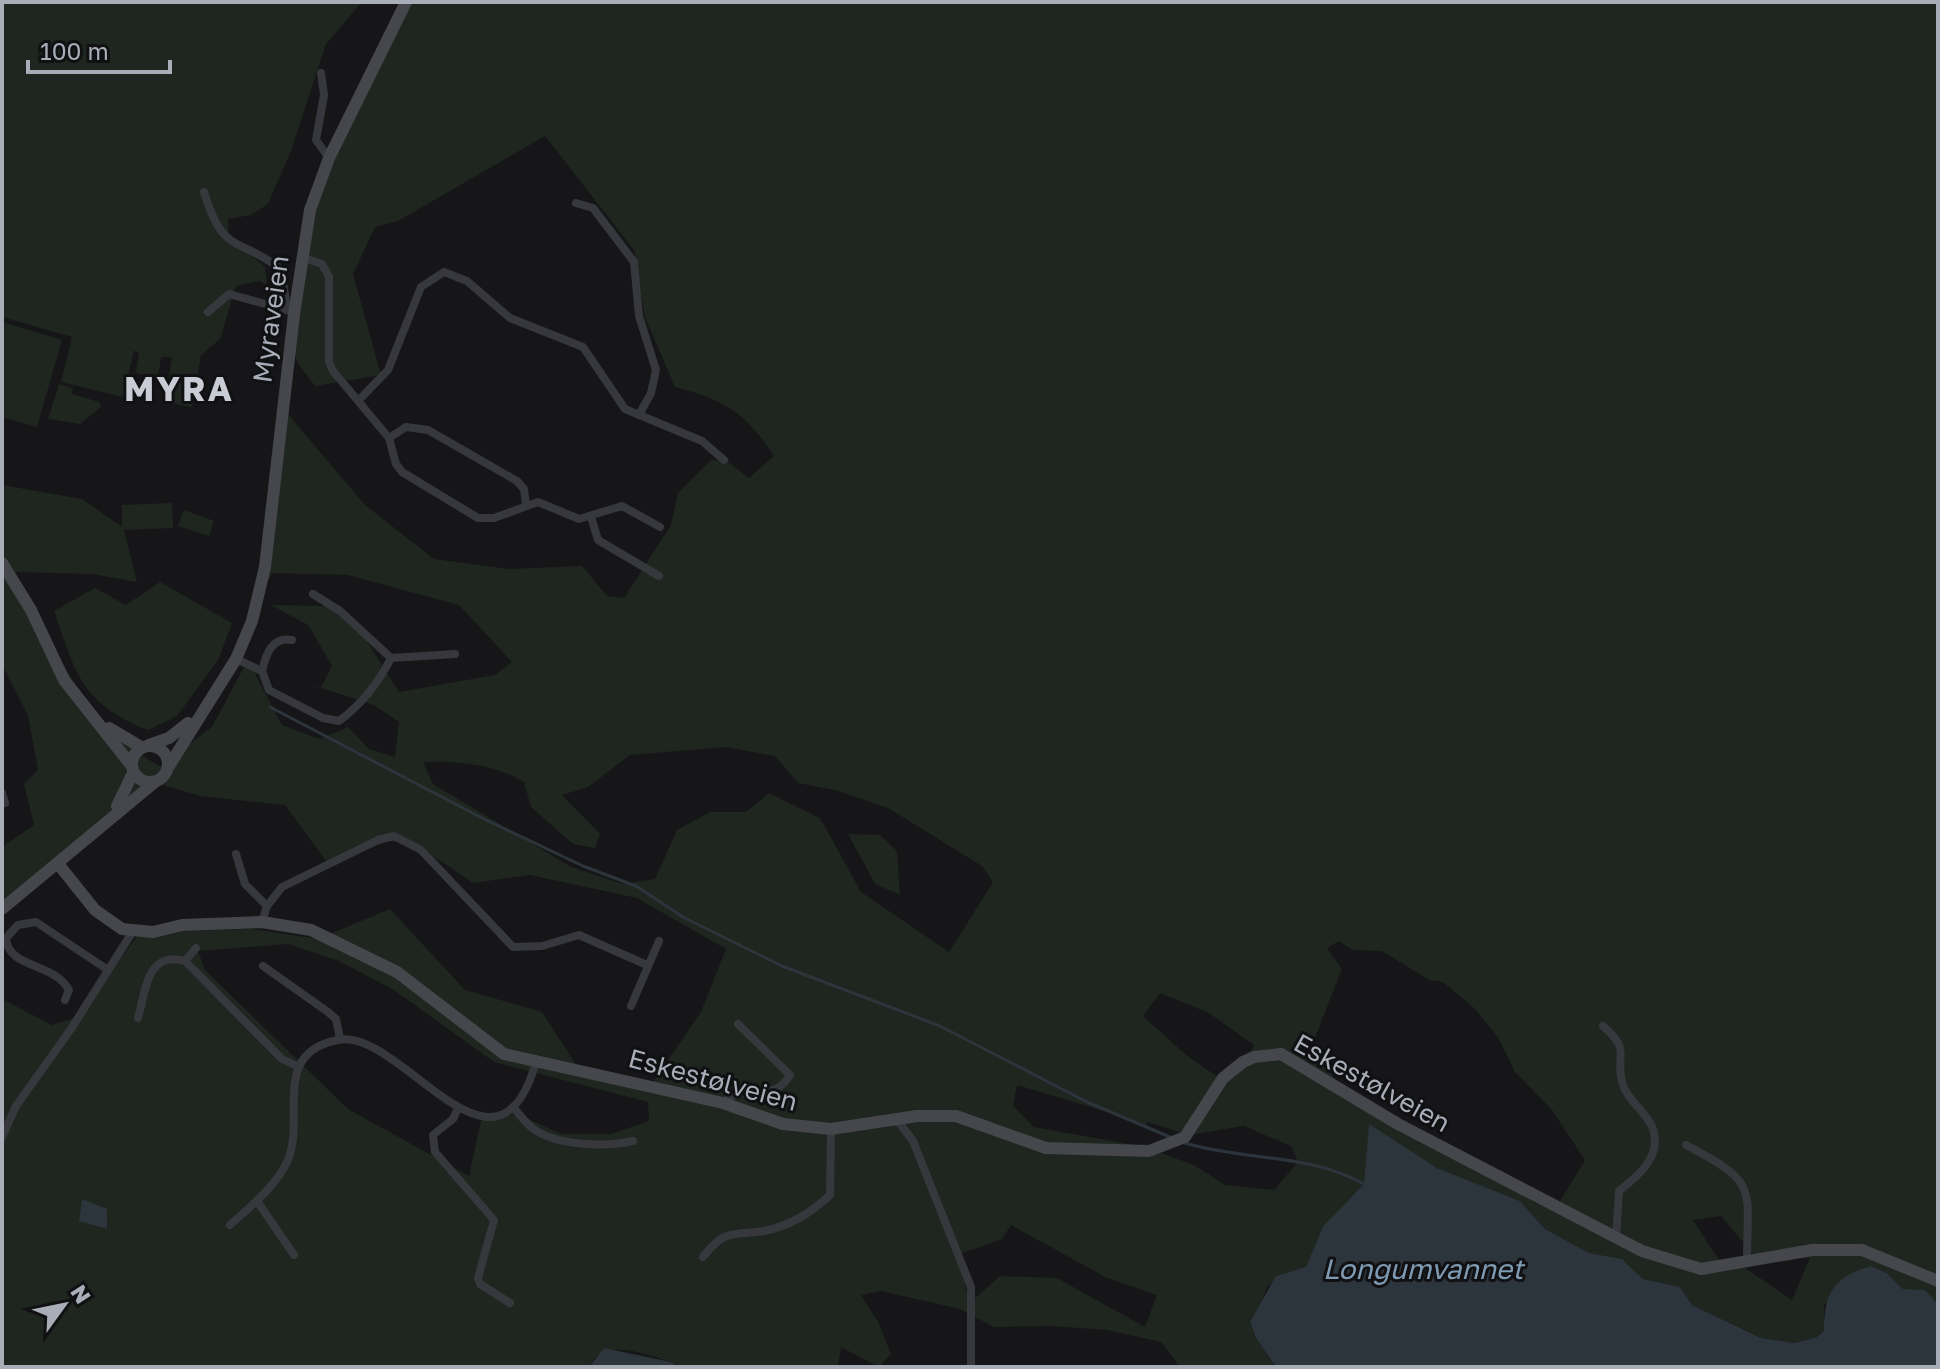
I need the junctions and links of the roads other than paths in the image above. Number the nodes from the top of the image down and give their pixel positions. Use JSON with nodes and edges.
{"nodes":[{"id":1,"x":406,"y":2,"type":"edge"},
{"id":2,"x":321,"y":73,"type":"dead end"},
{"id":3,"x":329,"y":158,"type":"junction"},
{"id":4,"x":204,"y":192,"type":"dead end"},
{"id":5,"x":576,"y":203,"type":"dead end"},
{"id":6,"x":302,"y":257,"type":"junction"},
{"id":7,"x":290,"y":311,"type":"junction"},
{"id":8,"x":208,"y":312,"type":"dead end"},
{"id":9,"x":359,"y":400,"type":"junction"},
{"id":10,"x":639,"y":415,"type":"junction"},
{"id":11,"x":389,"y":438,"type":"junction"},
{"id":12,"x":724,"y":460,"type":"dead end"},
{"id":13,"x":526,"y":505,"type":"junction"},
{"id":14,"x":591,"y":517,"type":"junction"},
{"id":15,"x":660,"y":527,"type":"dead end"},
{"id":16,"x":2,"y":563,"type":"edge"},
{"id":17,"x":659,"y":576,"type":"dead end"},
{"id":18,"x":313,"y":594,"type":"dead end"},
{"id":19,"x":292,"y":640,"type":"dead end"},
{"id":20,"x":455,"y":654,"type":"dead end"},
{"id":21,"x":391,"y":658,"type":"junction"},
{"id":22,"x":236,"y":659,"type":"junction"},
{"id":23,"x":262,"y":671,"type":"junction"},
{"id":24,"x":86,"y":707,"type":"junction"},
{"id":25,"x":199,"y":713,"type":"junction"},
{"id":26,"x":145,"y":746,"type":"junction"},
{"id":27,"x":169,"y":766,"type":"junction"},
{"id":28,"x":132,"y":769,"type":"junction"},
{"id":29,"x":155,"y":782,"type":"junction"},
{"id":30,"x":96,"y":834,"type":"junction"},
{"id":31,"x":236,"y":854,"type":"dead end"},
{"id":32,"x":59,"y":865,"type":"junction"},
{"id":33,"x":267,"y":906,"type":"junction"},
{"id":34,"x":2,"y":909,"type":"edge"},
{"id":35,"x":262,"y":922,"type":"junction"},
{"id":36,"x":133,"y":931,"type":"junction"},
{"id":37,"x":659,"y":941,"type":"dead end"},
{"id":38,"x":196,"y":948,"type":"dead end"},
{"id":39,"x":185,"y":961,"type":"junction"},
{"id":40,"x":647,"y":965,"type":"junction"},
{"id":41,"x":263,"y":966,"type":"dead end"},
{"id":42,"x":108,"y":970,"type":"junction"},
{"id":43,"x":65,"y":1000,"type":"dead end"},
{"id":44,"x":631,"y":1006,"type":"dead end"},
{"id":45,"x":138,"y":1018,"type":"dead end"},
{"id":46,"x":738,"y":1024,"type":"dead end"},
{"id":47,"x":1603,"y":1026,"type":"dead end"},
{"id":48,"x":340,"y":1039,"type":"junction"},
{"id":49,"x":536,"y":1062,"type":"junction"},
{"id":50,"x":299,"y":1067,"type":"junction"},
{"id":51,"x":723,"y":1103,"type":"junction"},
{"id":52,"x":513,"y":1107,"type":"junction"},
{"id":53,"x":458,"y":1108,"type":"junction"},
{"id":54,"x":897,"y":1120,"type":"junction"},
{"id":55,"x":831,"y":1129,"type":"junction"},
{"id":56,"x":2,"y":1137,"type":"edge"},
{"id":57,"x":633,"y":1141,"type":"dead end"},
{"id":58,"x":1686,"y":1145,"type":"dead end"},
{"id":59,"x":257,"y":1201,"type":"junction"},
{"id":60,"x":230,"y":1225,"type":"dead end"},
{"id":61,"x":1616,"y":1238,"type":"junction"},
{"id":62,"x":294,"y":1255,"type":"dead end"},
{"id":63,"x":703,"y":1257,"type":"dead end"},
{"id":64,"x":1747,"y":1262,"type":"junction"},
{"id":65,"x":1938,"y":1281,"type":"edge"},
{"id":66,"x":510,"y":1303,"type":"dead end"},
{"id":67,"x":971,"y":1367,"type":"edge"}],
"edges":[{"from":1,"to":3,"type":"main road","name":"Myraveien"},
{"from":2,"to":3,"type":"street"},
{"from":3,"to":6,"type":"main road","name":"Myraveien"},
{"from":4,"to":7,"type":"street"},
{"from":5,"to":10,"type":"street"},
{"from":6,"to":7,"type":"main road","name":"Myraveien"},
{"from":6,"to":9,"type":"street"},
{"from":7,"to":8,"type":"street"},
{"from":7,"to":22,"type":"main road","name":"Myraveien"},
{"from":9,"to":10,"type":"street"},
{"from":9,"to":11,"type":"street"},
{"from":10,"to":12,"type":"street"},
{"from":11,"to":13,"type":"street"},
{"from":11,"to":13,"type":"street"},
{"from":13,"to":14,"type":"street"},
{"from":14,"to":15,"type":"street"},
{"from":14,"to":17,"type":"street"},
{"from":16,"to":24,"type":"main road"},
{"from":18,"to":21,"type":"street"},
{"from":19,"to":23,"type":"street"},
{"from":20,"to":21,"type":"street"},
{"from":21,"to":23,"type":"street"},
{"from":22,"to":23,"type":"street"},
{"from":22,"to":25,"type":"main road","name":"Myraveien"},
{"from":24,"to":26,"type":"main road"},
{"from":24,"to":28,"type":"main road"},
{"from":25,"to":26,"type":"main road","name":"Myraveien"},
{"from":25,"to":27,"type":"main road","name":"Myraveien"},
{"from":26,"to":27,"type":"main road"},
{"from":26,"to":28,"type":"main road"},
{"from":27,"to":29,"type":"main road"},
{"from":28,"to":29,"type":"main road"},
{"from":28,"to":30,"type":"main road"},
{"from":29,"to":30,"type":"main road"},
{"from":30,"to":32,"type":"main road"},
{"from":31,"to":33,"type":"street"},
{"from":32,"to":34,"type":"main road"},
{"from":32,"to":36,"type":"main road"},
{"from":33,"to":35,"type":"street"},
{"from":33,"to":40,"type":"street"},
{"from":35,"to":36,"type":"main road","name":"Eskestølveien"},
{"from":35,"to":49,"type":"main road","name":"Eskestølveien"},
{"from":36,"to":42,"type":"street"},
{"from":37,"to":40,"type":"street"},
{"from":38,"to":39,"type":"street"},
{"from":39,"to":45,"type":"street"},
{"from":39,"to":50,"type":"street"},
{"from":40,"to":44,"type":"street"},
{"from":41,"to":48,"type":"street"},
{"from":42,"to":43,"type":"street"},
{"from":42,"to":56,"type":"street"},
{"from":46,"to":51,"type":"street"},
{"from":47,"to":61,"type":"street"},
{"from":48,"to":50,"type":"street"},
{"from":48,"to":53,"type":"street"},
{"from":49,"to":51,"type":"main road","name":"Eskestølveien"},
{"from":49,"to":52,"type":"street"},
{"from":50,"to":59,"type":"street"},
{"from":51,"to":55,"type":"main road","name":"Eskestølveien"},
{"from":52,"to":53,"type":"street"},
{"from":52,"to":57,"type":"street"},
{"from":53,"to":66,"type":"street"},
{"from":54,"to":55,"type":"main road","name":"Eskestølveien"},
{"from":54,"to":61,"type":"main road","name":"Eskestølveien"},
{"from":54,"to":67,"type":"street"},
{"from":55,"to":63,"type":"street"},
{"from":58,"to":64,"type":"street"},
{"from":59,"to":60,"type":"street"},
{"from":59,"to":62,"type":"street"},
{"from":61,"to":64,"type":"main road","name":"Eskestølveien"},
{"from":64,"to":65,"type":"main road","name":"Eskestølveien"}]}
